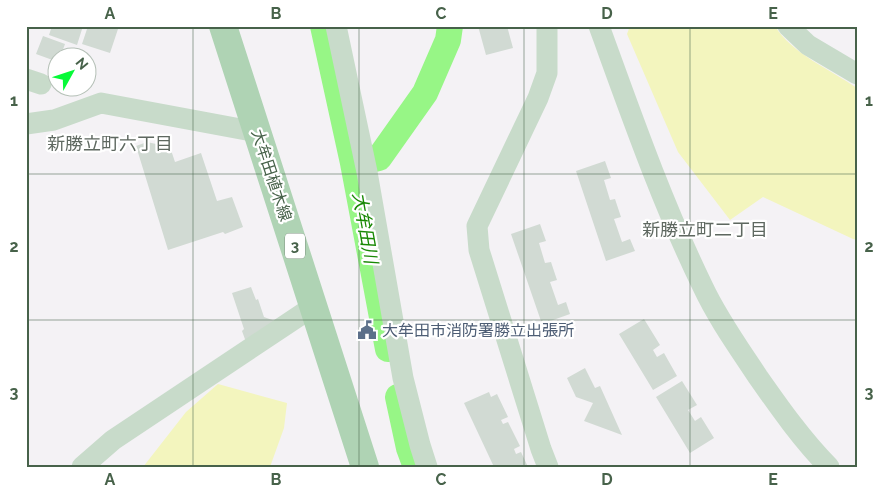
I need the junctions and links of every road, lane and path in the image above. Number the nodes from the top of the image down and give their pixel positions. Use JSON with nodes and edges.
{"nodes":[{"id":1,"x":223,"y":26,"type":"edge"},
{"id":2,"x":336,"y":26,"type":"edge"},
{"id":3,"x":547,"y":26,"type":"edge"},
{"id":4,"x":599,"y":26,"type":"edge"},
{"id":5,"x":788,"y":26,"type":"edge"},
{"id":6,"x":857,"y":74,"type":"edge"},
{"id":7,"x":26,"y":124,"type":"edge"},
{"id":8,"x":257,"y":132,"type":"junction"},
{"id":9,"x":314,"y":306,"type":"junction"},
{"id":10,"x":824,"y":465,"type":"edge"},
{"id":11,"x":82,"y":467,"type":"edge"},
{"id":12,"x":365,"y":467,"type":"edge"},
{"id":13,"x":427,"y":467,"type":"edge"},
{"id":14,"x":548,"y":467,"type":"edge"}],
"edges":[{"from":1,"to":8,"type":"main road","name":"大牟田植木線","number":"3"},
{"from":2,"to":13,"type":"street"},
{"from":3,"to":14,"type":"street"},
{"from":4,"to":10,"type":"street"},
{"from":5,"to":6,"type":"street"},
{"from":7,"to":8,"type":"street"},
{"from":8,"to":9,"type":"main road","name":"大牟田植木線","number":"3"},
{"from":9,"to":11,"type":"street"},
{"from":9,"to":12,"type":"main road","name":"大牟田植木線","number":"3"}]}
